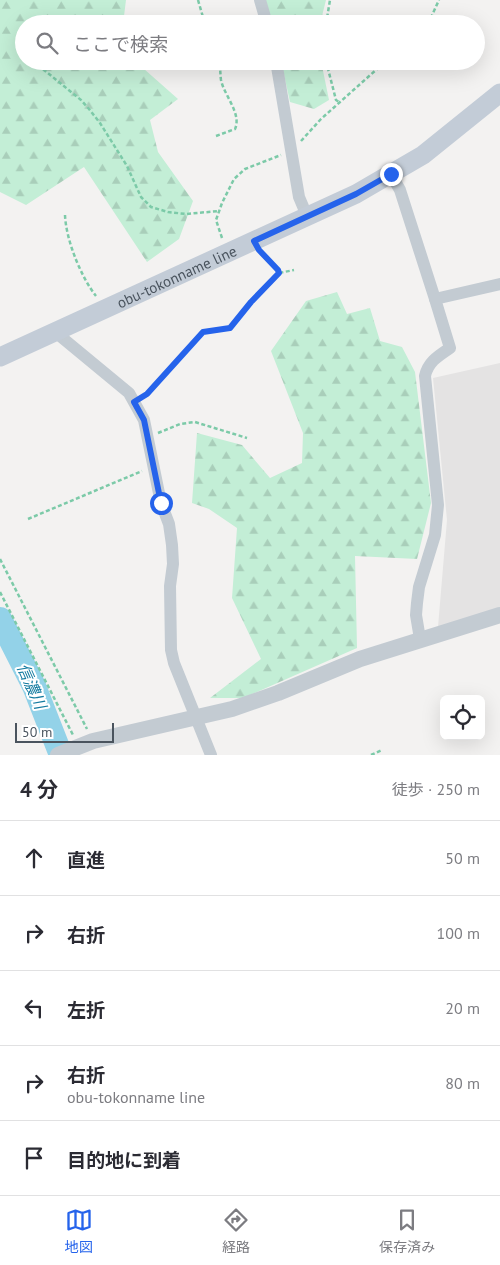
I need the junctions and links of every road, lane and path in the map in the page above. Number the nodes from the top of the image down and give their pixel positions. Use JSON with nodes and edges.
{"nodes":[{"id":1,"x":198,"y":0,"type":"edge"},
{"id":2,"x":260,"y":0,"type":"edge"},
{"id":3,"x":330,"y":0,"type":"edge"},
{"id":4,"x":439,"y":0,"type":"edge"},
{"id":5,"x":202,"y":15,"type":"edge"},
{"id":6,"x":264,"y":15,"type":"edge"},
{"id":7,"x":328,"y":15,"type":"edge"},
{"id":8,"x":432,"y":15,"type":"edge"},
{"id":9,"x":44,"y":70,"type":"edge"},
{"id":10,"x":221,"y":70,"type":"edge"},
{"id":11,"x":278,"y":70,"type":"edge"},
{"id":12,"x":328,"y":70,"type":"edge"},
{"id":13,"x":376,"y":70,"type":"edge"},
{"id":14,"x":500,"y":93,"type":"edge"},
{"id":15,"x":339,"y":102,"type":"junction"},
{"id":16,"x":216,"y":136,"type":"dead end"},
{"id":17,"x":291,"y":148,"type":"junction"},
{"id":18,"x":391,"y":174,"type":"junction"},
{"id":19,"x":219,"y":211,"type":"junction"},
{"id":20,"x":65,"y":215,"type":"dead end"},
{"id":21,"x":306,"y":216,"type":"junction"},
{"id":22,"x":254,"y":241,"type":"junction"},
{"id":23,"x":228,"y":253,"type":"junction"},
{"id":24,"x":294,"y":270,"type":"dead end"},
{"id":25,"x":279,"y":273,"type":"junction"},
{"id":26,"x":500,"y":284,"type":"edge"},
{"id":27,"x":435,"y":299,"type":"junction"},
{"id":28,"x":105,"y":309,"type":"junction"},
{"id":29,"x":54,"y":331,"type":"junction"},
{"id":30,"x":0,"y":357,"type":"edge"},
{"id":31,"x":134,"y":402,"type":"junction"},
{"id":32,"x":147,"y":436,"type":"junction"},
{"id":33,"x":247,"y":438,"type":"dead end"},
{"id":34,"x":153,"y":467,"type":"junction"},
{"id":35,"x":28,"y":519,"type":"dead end"},
{"id":36,"x":0,"y":559,"type":"edge"},
{"id":37,"x":0,"y":592,"type":"edge"},
{"id":38,"x":500,"y":615,"type":"edge"},
{"id":39,"x":420,"y":639,"type":"junction"},
{"id":40,"x":197,"y":718,"type":"junction"},
{"id":41,"x":82,"y":745,"type":"junction"},
{"id":42,"x":382,"y":750,"type":"dead end"},
{"id":43,"x":58,"y":755,"type":"edge"},
{"id":44,"x":212,"y":755,"type":"edge"},
{"id":45,"x":372,"y":755,"type":"edge"}],
"edges":[{"from":1,"to":5,"type":"path"},
{"from":2,"to":6,"type":"street"},
{"from":3,"to":7,"type":"path"},
{"from":4,"to":8,"type":"path"},
{"from":9,"to":19,"type":"path"},
{"from":10,"to":16,"type":"path"},
{"from":11,"to":17,"type":"street"},
{"from":12,"to":15,"type":"path"},
{"from":13,"to":15,"type":"path"},
{"from":14,"to":18,"type":"main road","name":"obu-tokonname line"},
{"from":15,"to":17,"type":"path"},
{"from":17,"to":19,"type":"path"},
{"from":17,"to":21,"type":"street"},
{"from":18,"to":21,"type":"main road","name":"obu-tokonname line"},
{"from":18,"to":27,"type":"street"},
{"from":19,"to":23,"type":"path"},
{"from":20,"to":28,"type":"path"},
{"from":21,"to":22,"type":"main road","name":"obu-tokonname line"},
{"from":22,"to":23,"type":"main road","name":"obu-tokonname line"},
{"from":22,"to":25,"type":"path"},
{"from":23,"to":28,"type":"main road","name":"obu-tokonname line"},
{"from":24,"to":25,"type":"path"},
{"from":25,"to":31,"type":"path"},
{"from":26,"to":27,"type":"street"},
{"from":27,"to":39,"type":"street"},
{"from":28,"to":29,"type":"main road","name":"obu-tokonname line"},
{"from":29,"to":30,"type":"main road","name":"obu-tokonname line"},
{"from":29,"to":31,"type":"street"},
{"from":31,"to":32,"type":"street"},
{"from":32,"to":33,"type":"path"},
{"from":32,"to":34,"type":"street"},
{"from":34,"to":35,"type":"path"},
{"from":34,"to":40,"type":"street"},
{"from":36,"to":41,"type":"path"},
{"from":37,"to":41,"type":"path"},
{"from":38,"to":39,"type":"street"},
{"from":39,"to":40,"type":"street"},
{"from":40,"to":41,"type":"street"},
{"from":40,"to":44,"type":"street"},
{"from":41,"to":43,"type":"street"},
{"from":42,"to":45,"type":"path"}]}
